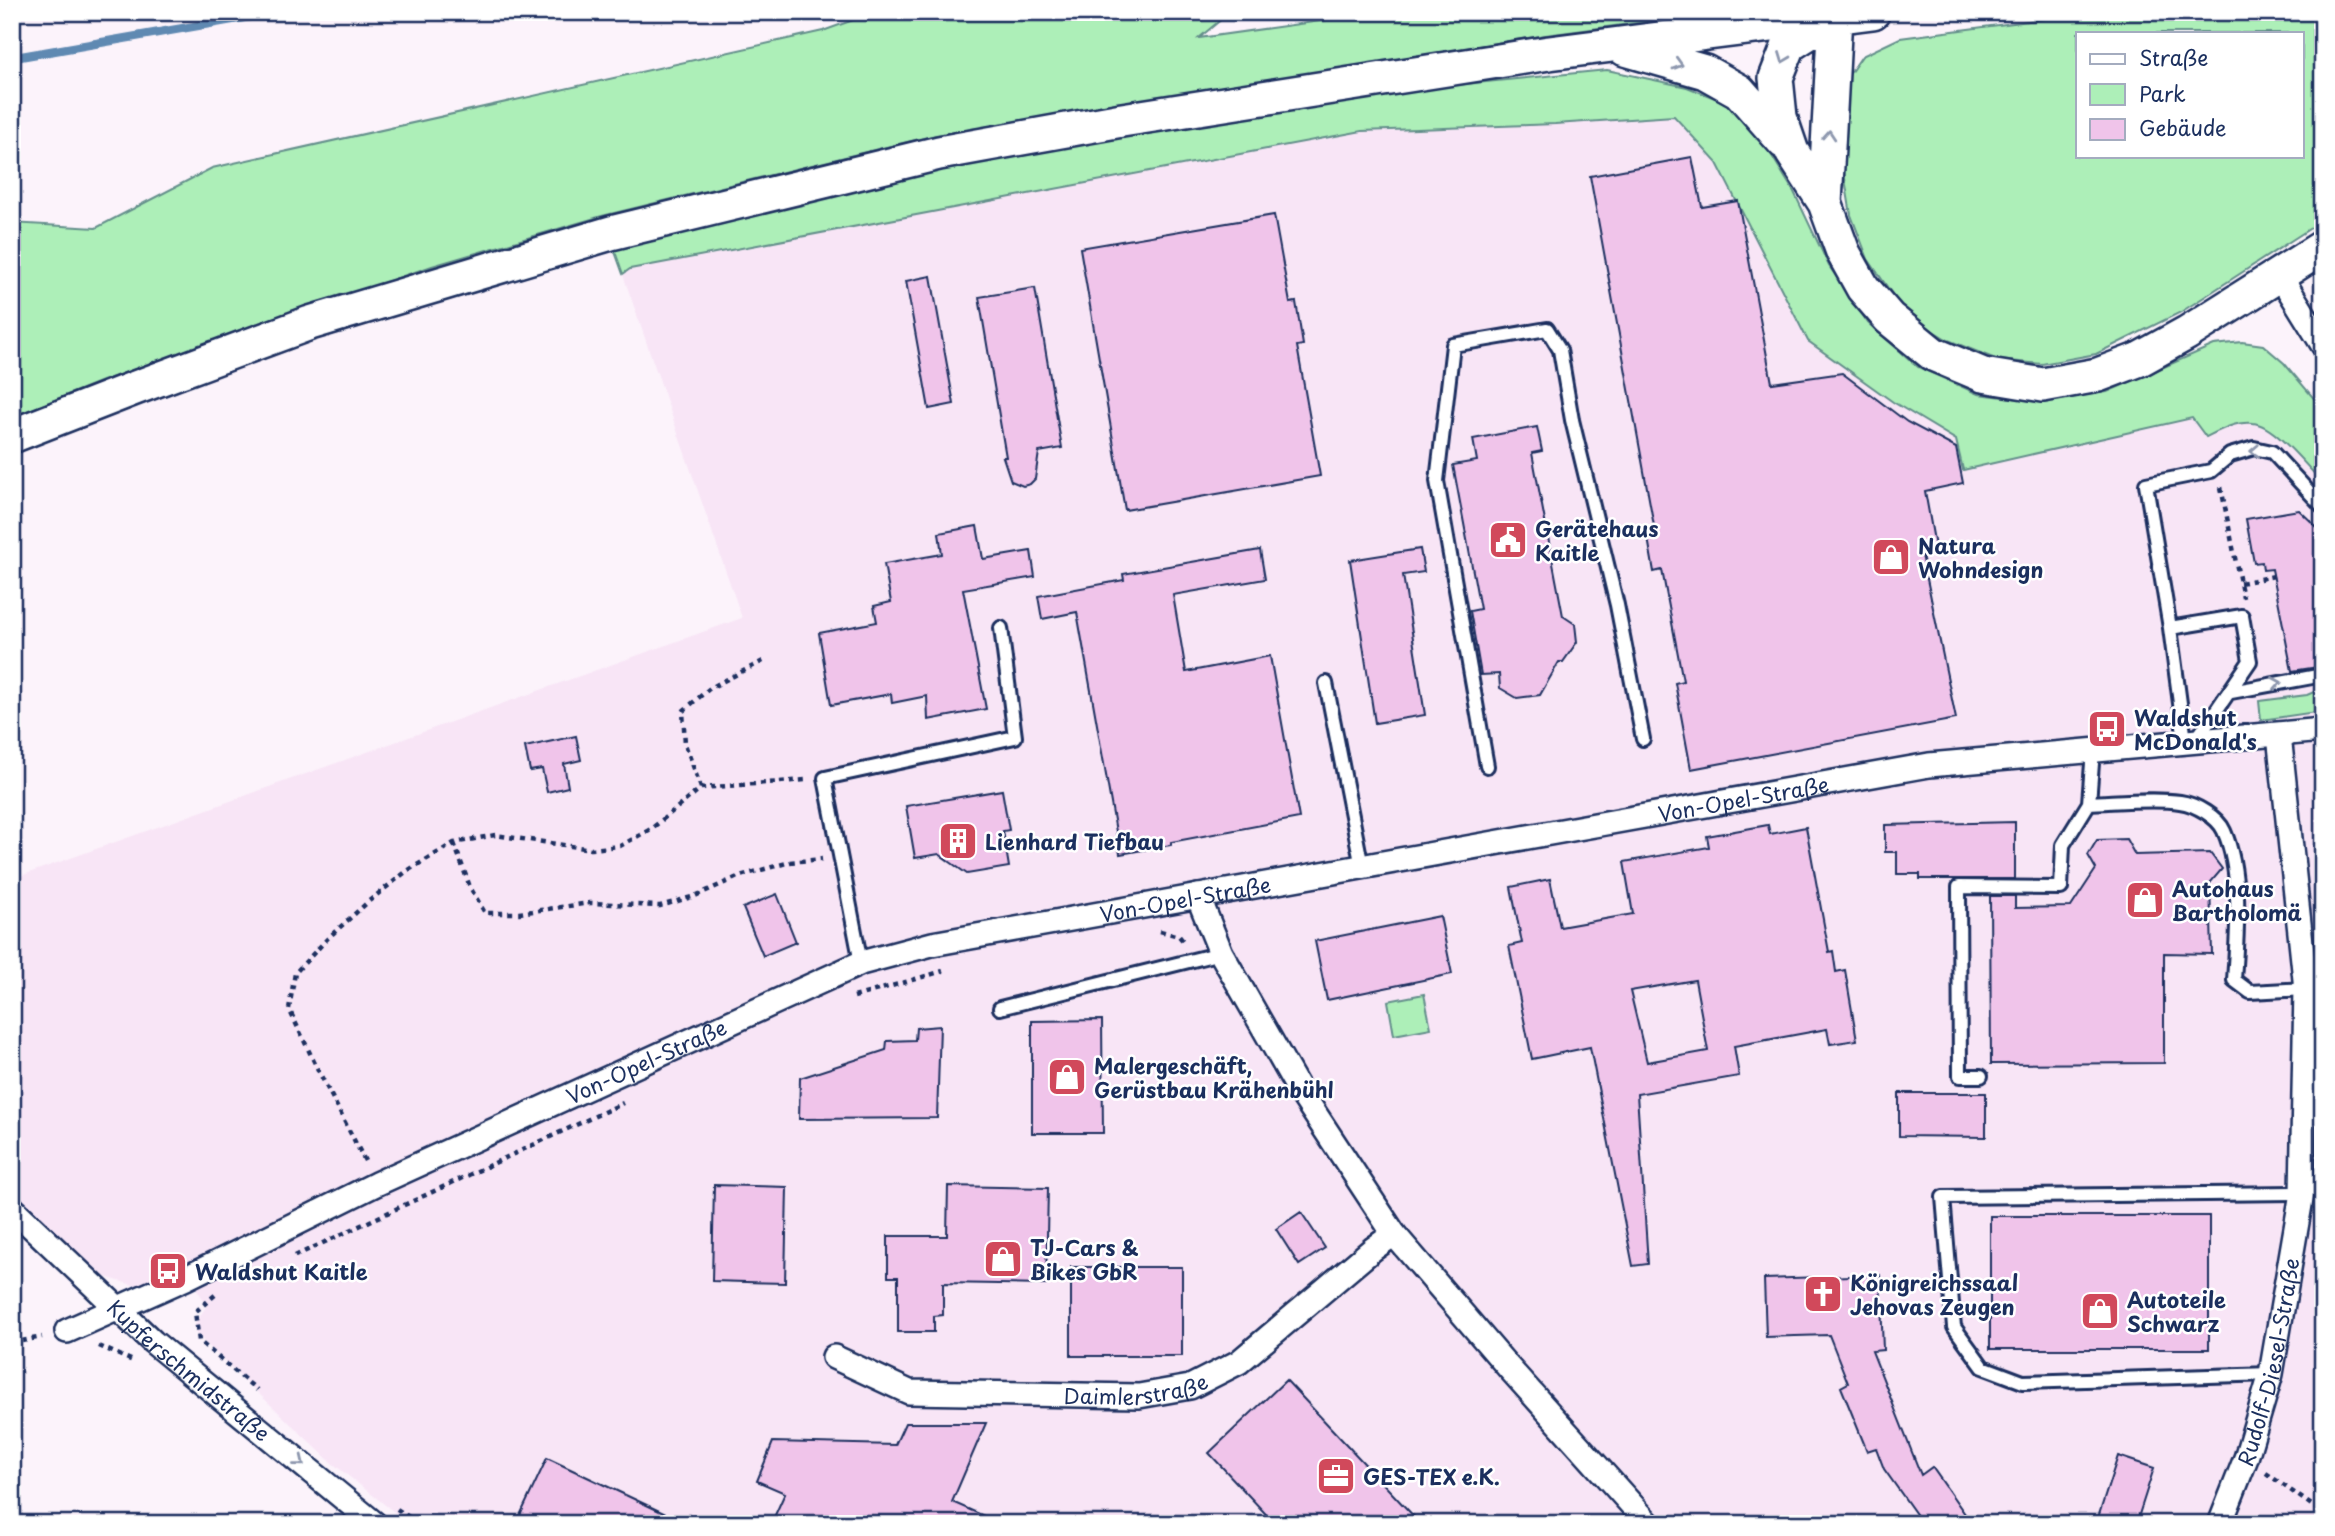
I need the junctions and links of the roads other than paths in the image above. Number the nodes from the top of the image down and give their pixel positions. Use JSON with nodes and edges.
{"nodes":[{"id":1,"x":1873,"y":12,"type":"edge"},
{"id":2,"x":1835,"y":16,"type":"junction"},
{"id":3,"x":1612,"y":45,"type":"junction"},
{"id":4,"x":1792,"y":152,"type":"junction"},
{"id":5,"x":1825,"y":203,"type":"junction"},
{"id":6,"x":2323,"y":247,"type":"edge"},
{"id":7,"x":2278,"y":274,"type":"junction"},
{"id":8,"x":2323,"y":345,"type":"edge"},
{"id":9,"x":12,"y":436,"type":"edge"},
{"id":10,"x":2323,"y":507,"type":"edge"},
{"id":11,"x":1001,"y":628,"type":"dead end"},
{"id":12,"x":2170,"y":628,"type":"junction"},
{"id":13,"x":2323,"y":675,"type":"edge"},
{"id":14,"x":1326,"y":684,"type":"dead end"},
{"id":15,"x":2231,"y":692,"type":"junction"},
{"id":16,"x":2323,"y":730,"type":"edge"},
{"id":17,"x":2279,"y":735,"type":"junction"},
{"id":18,"x":1643,"y":739,"type":"dead end"},
{"id":19,"x":2190,"y":741,"type":"junction"},
{"id":20,"x":2093,"y":750,"type":"junction"},
{"id":21,"x":1487,"y":766,"type":"dead end"},
{"id":22,"x":2089,"y":803,"type":"junction"},
{"id":23,"x":1362,"y":867,"type":"junction"},
{"id":24,"x":1198,"y":896,"type":"junction"},
{"id":25,"x":1221,"y":953,"type":"junction"},
{"id":26,"x":861,"y":963,"type":"junction"},
{"id":27,"x":2306,"y":989,"type":"junction"},
{"id":28,"x":1000,"y":1009,"type":"dead end"},
{"id":29,"x":1981,"y":1076,"type":"dead end"},
{"id":30,"x":2302,"y":1193,"type":"junction"},
{"id":31,"x":12,"y":1208,"type":"edge"},
{"id":32,"x":1394,"y":1234,"type":"junction"},
{"id":33,"x":118,"y":1307,"type":"junction"},
{"id":34,"x":67,"y":1331,"type":"dead end"},
{"id":35,"x":835,"y":1357,"type":"dead end"},
{"id":36,"x":2271,"y":1374,"type":"junction"},
{"id":37,"x":375,"y":1524,"type":"edge"},
{"id":38,"x":1649,"y":1524,"type":"edge"},
{"id":39,"x":2220,"y":1524,"type":"edge"}],
"edges":[{"from":1,"to":2,"type":"main road"},
{"from":2,"to":3,"type":"main road"},
{"from":2,"to":4,"type":"main road","one_way":true},
{"from":5,"to":2,"type":"main road","one_way":true},
{"from":3,"to":4,"type":"main road","one_way":true},
{"from":3,"to":9,"type":"main road"},
{"from":4,"to":5,"type":"main road"},
{"from":5,"to":7,"type":"main road"},
{"from":6,"to":7,"type":"main road"},
{"from":7,"to":8,"type":"street"},
{"from":10,"to":12,"type":"lane","one_way":true},
{"from":11,"to":26,"type":"lane"},
{"from":12,"to":15,"type":"lane"},
{"from":12,"to":19,"type":"lane"},
{"from":15,"to":13,"type":"lane","one_way":true},
{"from":14,"to":23,"type":"lane"},
{"from":15,"to":19,"type":"lane"},
{"from":16,"to":17,"type":"street","name":"Von-Opel-Straße"},
{"from":17,"to":19,"type":"street","name":"Von-Opel-Straße"},
{"from":17,"to":27,"type":"street","name":"Rudolf-Diesel-Straße"},
{"from":18,"to":21,"type":"lane"},
{"from":19,"to":20,"type":"street","name":"Von-Opel-Straße"},
{"from":20,"to":22,"type":"lane"},
{"from":20,"to":23,"type":"street","name":"Von-Opel-Straße"},
{"from":22,"to":27,"type":"lane"},
{"from":22,"to":29,"type":"lane"},
{"from":23,"to":24,"type":"street","name":"Von-Opel-Straße"},
{"from":24,"to":25,"type":"street"},
{"from":24,"to":26,"type":"street","name":"Von-Opel-Straße"},
{"from":25,"to":28,"type":"lane"},
{"from":25,"to":32,"type":"street"},
{"from":26,"to":33,"type":"street","name":"Von-Opel-Straße"},
{"from":27,"to":30,"type":"street","name":"Rudolf-Diesel-Straße"},
{"from":30,"to":36,"type":"street","name":"Rudolf-Diesel-Straße"},
{"from":30,"to":36,"type":"lane"},
{"from":31,"to":33,"type":"street","name":"Kupferschmidstraße"},
{"from":32,"to":35,"type":"street","name":"Daimlerstraße"},
{"from":32,"to":38,"type":"street"},
{"from":33,"to":34,"type":"street","name":"Von-Opel-Straße"},
{"from":33,"to":37,"type":"street","name":"Kupferschmidstraße","one_way":true},
{"from":36,"to":39,"type":"street","name":"Rudolf-Diesel-Straße"}]}
